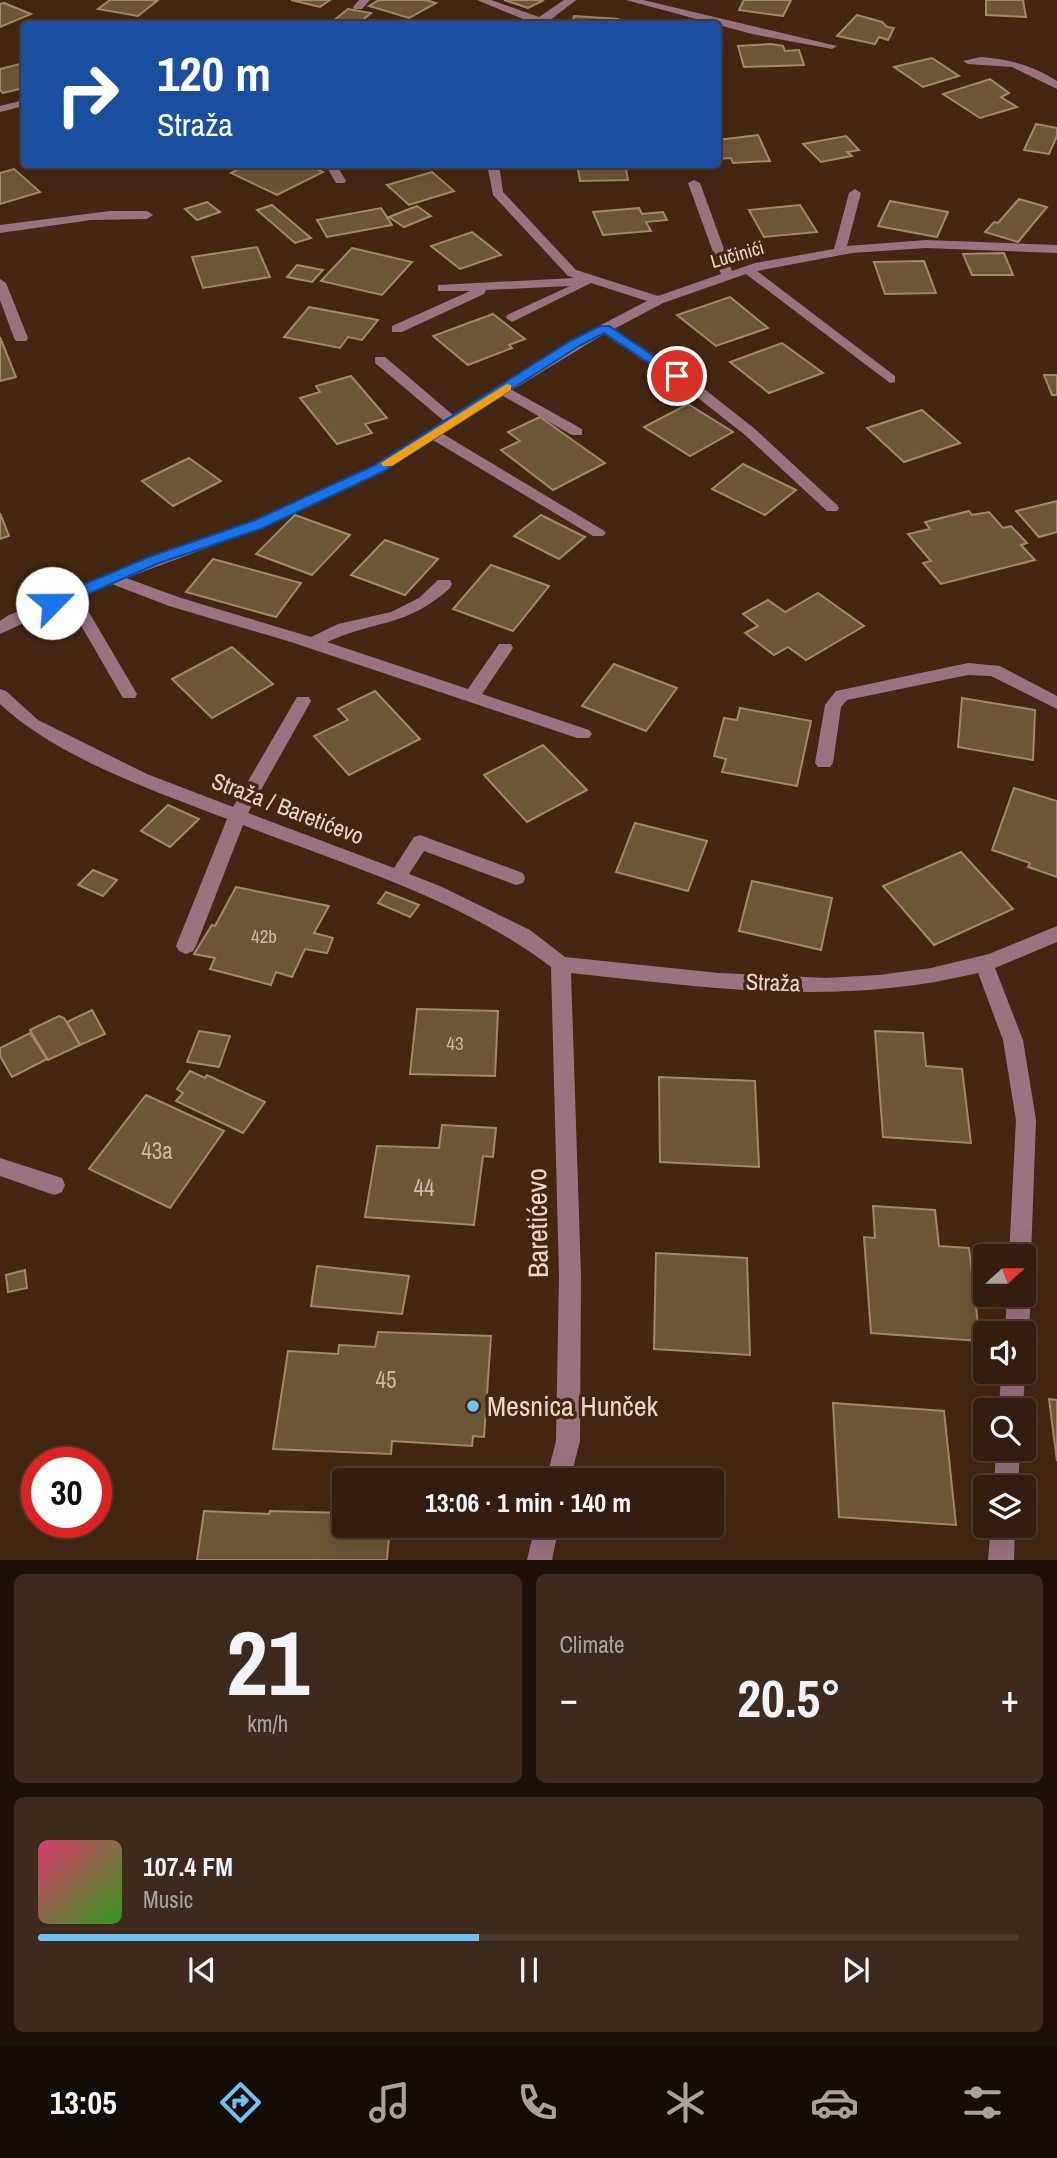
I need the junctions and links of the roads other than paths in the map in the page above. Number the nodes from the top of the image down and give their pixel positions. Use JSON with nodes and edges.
{"nodes":[{"id":1,"x":482,"y":0,"type":"edge"},
{"id":2,"x":571,"y":0,"type":"edge"},
{"id":3,"x":631,"y":0,"type":"edge"},
{"id":4,"x":536,"y":21,"type":"edge"},
{"id":5,"x":543,"y":21,"type":"edge"},
{"id":6,"x":713,"y":21,"type":"edge"},
{"id":7,"x":721,"y":23,"type":"edge"},
{"id":8,"x":832,"y":46,"type":"dead end"},
{"id":9,"x":968,"y":61,"type":"dead end"},
{"id":10,"x":1057,"y":86,"type":"edge"},
{"id":11,"x":21,"y":104,"type":"edge"},
{"id":12,"x":0,"y":109,"type":"edge"},
{"id":13,"x":332,"y":168,"type":"edge"},
{"id":14,"x":494,"y":168,"type":"edge"},
{"id":15,"x":340,"y":181,"type":"dead end"},
{"id":16,"x":694,"y":183,"type":"dead end"},
{"id":17,"x":855,"y":193,"type":"dead end"},
{"id":18,"x":147,"y":215,"type":"dead end"},
{"id":19,"x":0,"y":229,"type":"edge"},
{"id":20,"x":1057,"y":249,"type":"edge"},
{"id":21,"x":840,"y":251,"type":"junction"},
{"id":22,"x":747,"y":269,"type":"junction"},
{"id":23,"x":728,"y":276,"type":"junction"},
{"id":24,"x":593,"y":280,"type":"junction"},
{"id":25,"x":0,"y":283,"type":"edge"},
{"id":26,"x":442,"y":288,"type":"dead end"},
{"id":27,"x":486,"y":288,"type":"junction"},
{"id":28,"x":658,"y":300,"type":"junction"},
{"id":29,"x":512,"y":317,"type":"dead end"},
{"id":30,"x":397,"y":328,"type":"dead end"},
{"id":31,"x":604,"y":328,"type":"junction"},
{"id":32,"x":20,"y":338,"type":"dead end"},
{"id":33,"x":380,"y":360,"type":"dead end"},
{"id":34,"x":890,"y":379,"type":"dead end"},
{"id":35,"x":503,"y":390,"type":"junction"},
{"id":36,"x":453,"y":421,"type":"junction"},
{"id":37,"x":577,"y":432,"type":"dead end"},
{"id":38,"x":433,"y":434,"type":"junction"},
{"id":39,"x":832,"y":508,"type":"dead end"},
{"id":40,"x":598,"y":533,"type":"dead end"},
{"id":41,"x":111,"y":578,"type":"junction"},
{"id":42,"x":444,"y":584,"type":"dead end"},
{"id":43,"x":71,"y":595,"type":"junction"},
{"id":44,"x":0,"y":629,"type":"edge"},
{"id":45,"x":312,"y":643,"type":"junction"},
{"id":46,"x":505,"y":648,"type":"dead end"},
{"id":47,"x":129,"y":694,"type":"dead end"},
{"id":48,"x":0,"y":695,"type":"edge"},
{"id":49,"x":471,"y":697,"type":"junction"},
{"id":50,"x":303,"y":701,"type":"dead end"},
{"id":51,"x":1057,"y":703,"type":"edge"},
{"id":52,"x":583,"y":734,"type":"dead end"},
{"id":53,"x":824,"y":764,"type":"dead end"},
{"id":54,"x":238,"y":814,"type":"junction"},
{"id":55,"x":398,"y":877,"type":"junction"},
{"id":56,"x":516,"y":878,"type":"dead end"},
{"id":57,"x":1057,"y":934,"type":"edge"},
{"id":58,"x":187,"y":946,"type":"dead end"},
{"id":59,"x":561,"y":964,"type":"junction"},
{"id":60,"x":984,"y":964,"type":"junction"},
{"id":61,"x":0,"y":1167,"type":"edge"},
{"id":62,"x":54,"y":1185,"type":"dead end"},
{"id":63,"x":1021,"y":1244,"type":"edge"},
{"id":64,"x":561,"y":1468,"type":"edge"},
{"id":65,"x":544,"y":1538,"type":"edge"},
{"id":66,"x":1002,"y":1538,"type":"edge"},
{"id":67,"x":539,"y":1559,"type":"edge"},
{"id":68,"x":1001,"y":1559,"type":"edge"}],
"edges":[{"from":1,"to":4,"type":"street"},
{"from":2,"to":5,"type":"street"},
{"from":3,"to":6,"type":"street"},
{"from":7,"to":8,"type":"street"},
{"from":9,"to":10,"type":"street"},
{"from":11,"to":12,"type":"street"},
{"from":13,"to":15,"type":"street"},
{"from":14,"to":24,"type":"street"},
{"from":16,"to":23,"type":"street"},
{"from":17,"to":21,"type":"street"},
{"from":18,"to":19,"type":"street"},
{"from":20,"to":21,"type":"street","name":"Lučinići"},
{"from":21,"to":22,"type":"street","name":"Lučinići"},
{"from":22,"to":23,"type":"street","name":"Lučinići"},
{"from":22,"to":34,"type":"street"},
{"from":23,"to":28,"type":"street","name":"Lučinići"},
{"from":24,"to":27,"type":"street"},
{"from":24,"to":28,"type":"street"},
{"from":24,"to":29,"type":"street"},
{"from":25,"to":32,"type":"street"},
{"from":26,"to":27,"type":"street"},
{"from":27,"to":30,"type":"street"},
{"from":28,"to":31,"type":"street"},
{"from":31,"to":35,"type":"street"},
{"from":31,"to":39,"type":"street"},
{"from":33,"to":36,"type":"street"},
{"from":35,"to":36,"type":"street"},
{"from":35,"to":37,"type":"street"},
{"from":36,"to":38,"type":"street"},
{"from":38,"to":40,"type":"street"},
{"from":38,"to":41,"type":"street"},
{"from":41,"to":43,"type":"street"},
{"from":41,"to":45,"type":"street"},
{"from":42,"to":45,"type":"street"},
{"from":43,"to":44,"type":"street"},
{"from":43,"to":47,"type":"street"},
{"from":45,"to":49,"type":"street"},
{"from":46,"to":49,"type":"street"},
{"from":48,"to":54,"type":"street","name":"Straža / Baretićevo"},
{"from":49,"to":52,"type":"street"},
{"from":50,"to":54,"type":"street"},
{"from":51,"to":53,"type":"street"},
{"from":54,"to":55,"type":"street","name":"Straža / Baretićevo"},
{"from":54,"to":58,"type":"street"},
{"from":55,"to":56,"type":"street"},
{"from":55,"to":59,"type":"street","name":"Straža / Baretićevo"},
{"from":57,"to":60,"type":"street","name":"Straža"},
{"from":59,"to":60,"type":"street","name":"Straža"},
{"from":59,"to":64,"type":"street","name":"Baretićevo"},
{"from":60,"to":63,"type":"street"},
{"from":61,"to":62,"type":"street"},
{"from":65,"to":67,"type":"street"},
{"from":66,"to":68,"type":"street"}]}
